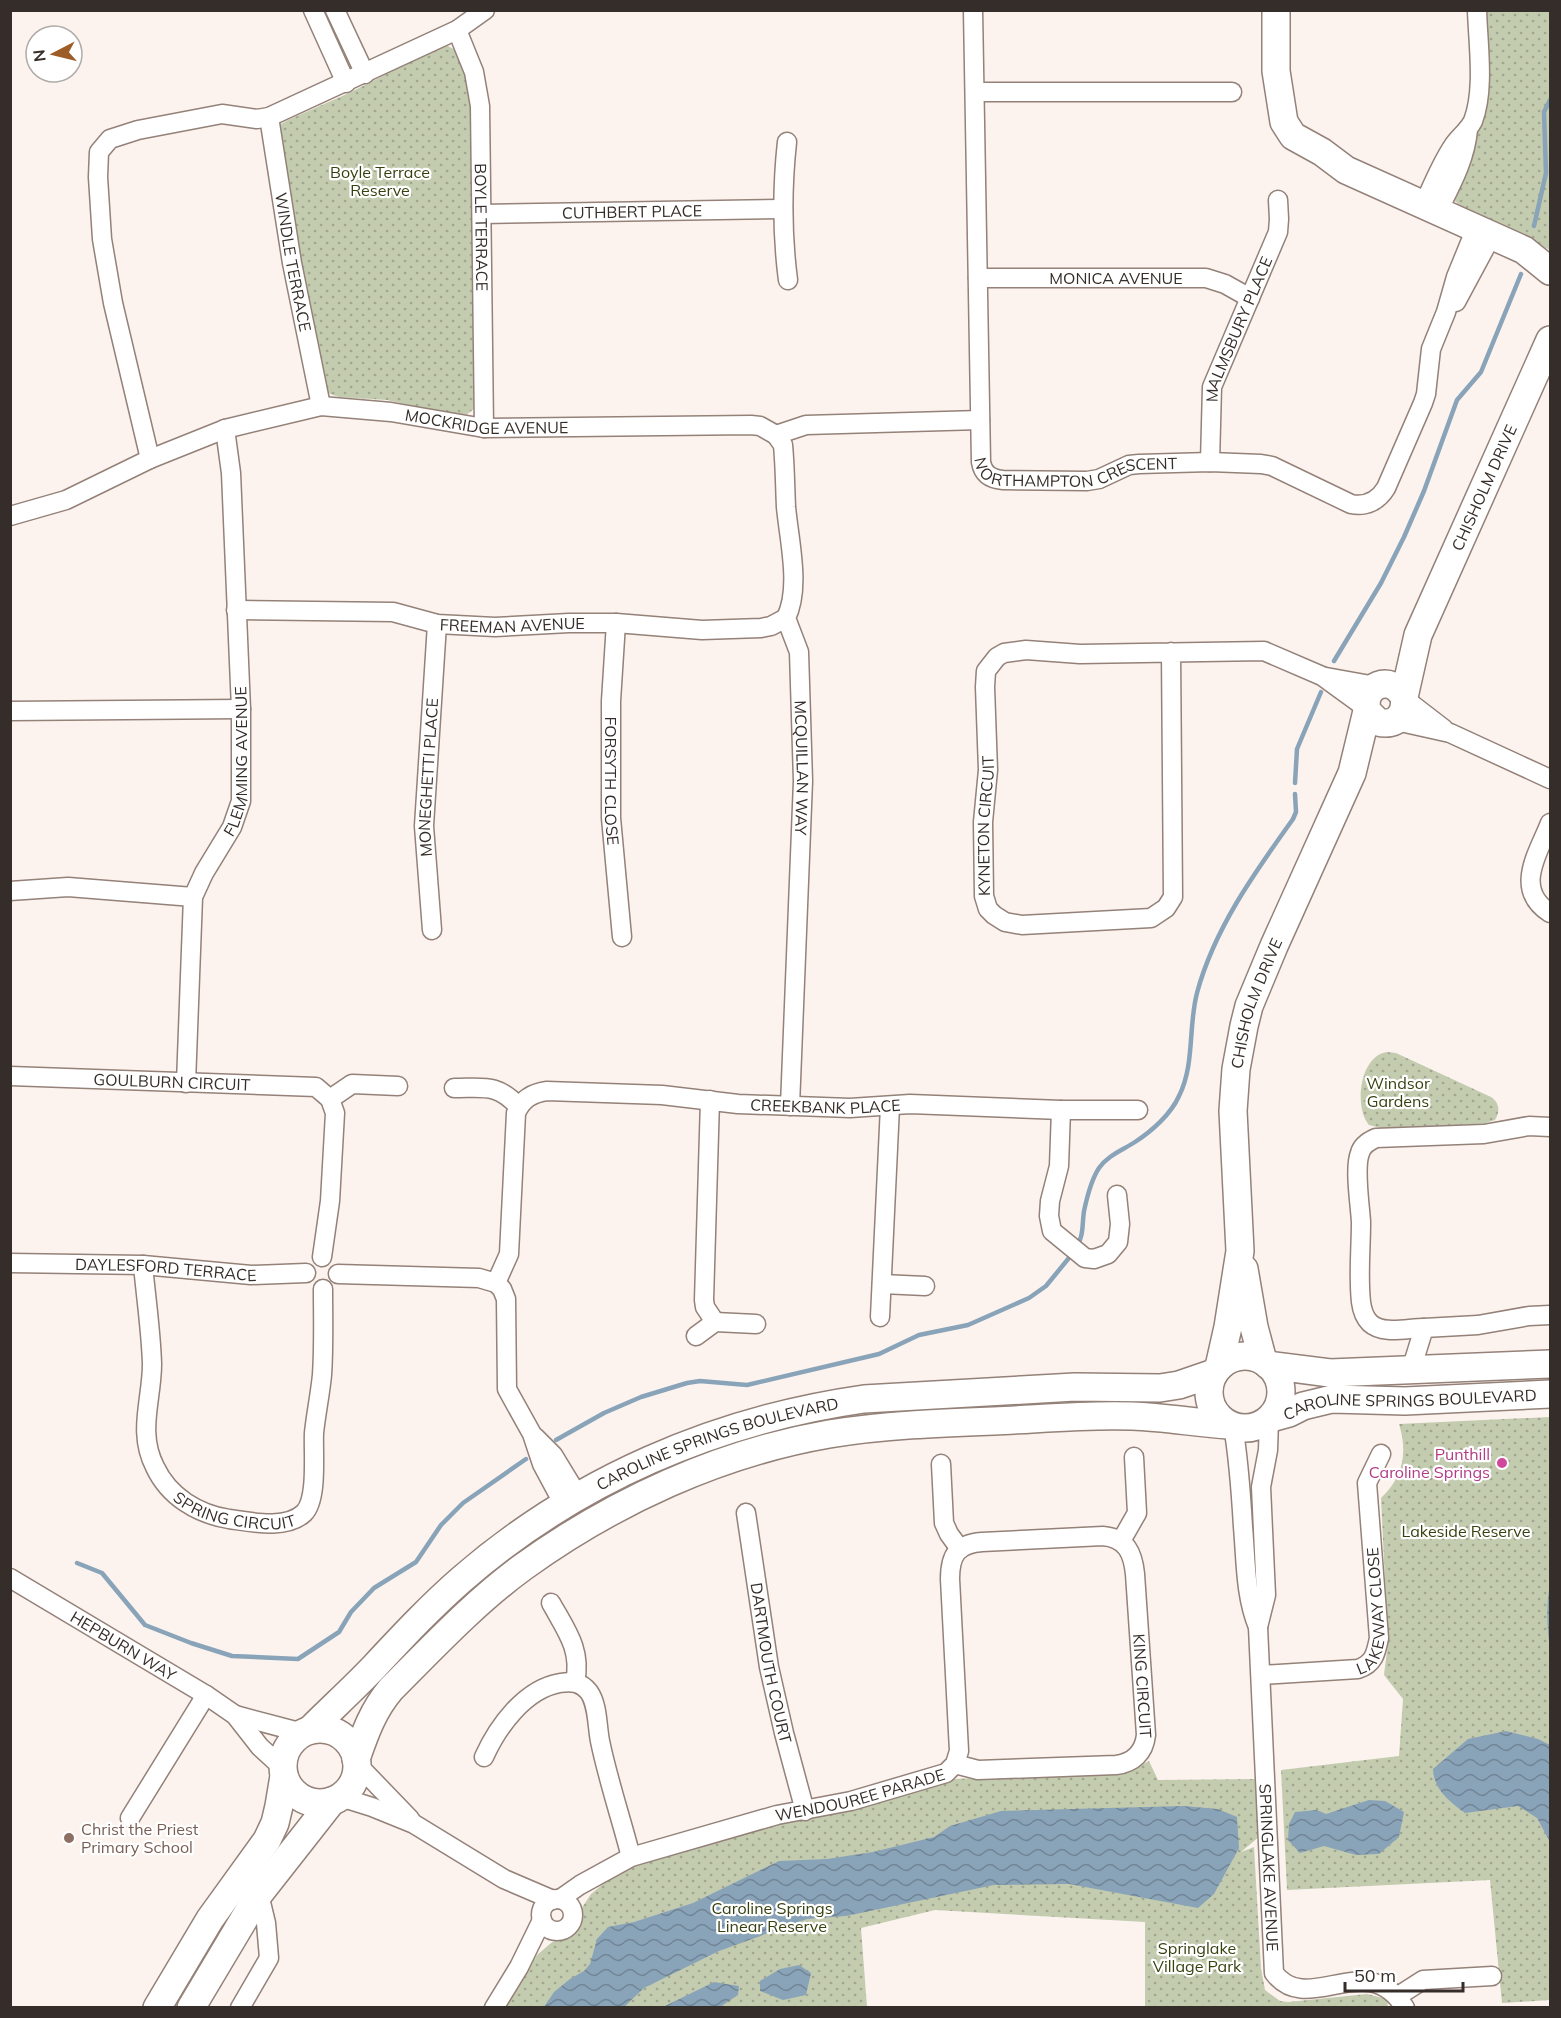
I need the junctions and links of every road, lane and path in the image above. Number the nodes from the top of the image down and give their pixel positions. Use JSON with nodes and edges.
{"nodes":[{"id":1,"x":313,"y":10,"type":"edge"},
{"id":2,"x":335,"y":10,"type":"edge"},
{"id":3,"x":485,"y":10,"type":"edge"},
{"id":4,"x":973,"y":10,"type":"edge"},
{"id":5,"x":1276,"y":10,"type":"edge"},
{"id":6,"x":1477,"y":10,"type":"edge"},
{"id":7,"x":457,"y":30,"type":"junction"},
{"id":8,"x":364,"y":74,"type":"junction"},
{"id":9,"x":346,"y":83,"type":"junction"},
{"id":10,"x":975,"y":92,"type":"junction"},
{"id":11,"x":1232,"y":92,"type":"dead end"},
{"id":12,"x":269,"y":117,"type":"junction"},
{"id":13,"x":787,"y":142,"type":"dead end"},
{"id":14,"x":1278,"y":200,"type":"dead end"},
{"id":15,"x":1431,"y":207,"type":"junction"},
{"id":16,"x":783,"y":209,"type":"junction"},
{"id":17,"x":482,"y":214,"type":"junction"},
{"id":18,"x":1484,"y":232,"type":"junction"},
{"id":19,"x":1524,"y":250,"type":"junction"},
{"id":20,"x":1551,"y":252,"type":"edge"},
{"id":21,"x":1551,"y":271,"type":"edge"},
{"id":22,"x":978,"y":278,"type":"junction"},
{"id":23,"x":788,"y":280,"type":"dead end"},
{"id":24,"x":1250,"y":298,"type":"junction"},
{"id":25,"x":1550,"y":339,"type":"edge"},
{"id":26,"x":321,"y":406,"type":"junction"},
{"id":27,"x":980,"y":420,"type":"junction"},
{"id":28,"x":484,"y":428,"type":"junction"},
{"id":29,"x":225,"y":429,"type":"junction"},
{"id":30,"x":776,"y":435,"type":"junction"},
{"id":31,"x":150,"y":459,"type":"junction"},
{"id":32,"x":1210,"y":462,"type":"junction"},
{"id":33,"x":10,"y":516,"type":"edge"},
{"id":34,"x":236,"y":610,"type":"junction"},
{"id":35,"x":786,"y":618,"type":"junction"},
{"id":36,"x":616,"y":623,"type":"junction"},
{"id":37,"x":437,"y":624,"type":"junction"},
{"id":38,"x":1418,"y":635,"type":"junction"},
{"id":39,"x":1171,"y":652,"type":"junction"},
{"id":40,"x":1372,"y":698,"type":"junction"},
{"id":41,"x":240,"y":708,"type":"junction"},
{"id":42,"x":1399,"y":710,"type":"junction"},
{"id":43,"x":10,"y":711,"type":"edge"},
{"id":44,"x":1352,"y":773,"type":"junction"},
{"id":45,"x":1551,"y":779,"type":"edge"},
{"id":46,"x":1551,"y":824,"type":"edge"},
{"id":47,"x":10,"y":891,"type":"edge"},
{"id":48,"x":193,"y":897,"type":"junction"},
{"id":49,"x":1551,"y":913,"type":"edge"},
{"id":50,"x":432,"y":930,"type":"dead end"},
{"id":51,"x":622,"y":937,"type":"dead end"},
{"id":52,"x":10,"y":1076,"type":"edge"},
{"id":53,"x":186,"y":1083,"type":"junction"},
{"id":54,"x":398,"y":1086,"type":"dead end"},
{"id":55,"x":454,"y":1088,"type":"dead end"},
{"id":56,"x":330,"y":1099,"type":"junction"},
{"id":57,"x":710,"y":1100,"type":"junction"},
{"id":58,"x":790,"y":1106,"type":"junction"},
{"id":59,"x":890,"y":1106,"type":"junction"},
{"id":60,"x":519,"y":1107,"type":"junction"},
{"id":61,"x":1061,"y":1110,"type":"junction"},
{"id":62,"x":1138,"y":1110,"type":"dead end"},
{"id":63,"x":1551,"y":1127,"type":"edge"},
{"id":64,"x":1117,"y":1195,"type":"dead end"},
{"id":65,"x":1240,"y":1251,"type":"junction"},
{"id":66,"x":322,"y":1257,"type":"junction"},
{"id":67,"x":15,"y":1262,"type":"edge"},
{"id":68,"x":143,"y":1265,"type":"junction"},
{"id":69,"x":306,"y":1273,"type":"junction"},
{"id":70,"x":338,"y":1274,"type":"junction"},
{"id":71,"x":496,"y":1283,"type":"junction"},
{"id":72,"x":882,"y":1284,"type":"junction"},
{"id":73,"x":925,"y":1286,"type":"dead end"},
{"id":74,"x":323,"y":1289,"type":"junction"},
{"id":75,"x":1551,"y":1315,"type":"edge"},
{"id":76,"x":880,"y":1317,"type":"dead end"},
{"id":77,"x":715,"y":1322,"type":"junction"},
{"id":78,"x":756,"y":1324,"type":"dead end"},
{"id":79,"x":1424,"y":1328,"type":"junction"},
{"id":80,"x":696,"y":1336,"type":"dead end"},
{"id":81,"x":1266,"y":1363,"type":"junction"},
{"id":82,"x":1551,"y":1364,"type":"edge"},
{"id":83,"x":1217,"y":1370,"type":"junction"},
{"id":84,"x":1411,"y":1370,"type":"junction"},
{"id":85,"x":1551,"y":1395,"type":"edge"},
{"id":86,"x":1270,"y":1419,"type":"junction"},
{"id":87,"x":1231,"y":1426,"type":"junction"},
{"id":88,"x":1381,"y":1454,"type":"dead end"},
{"id":89,"x":1134,"y":1457,"type":"dead end"},
{"id":90,"x":941,"y":1464,"type":"dead end"},
{"id":91,"x":571,"y":1501,"type":"junction"},
{"id":92,"x":746,"y":1513,"type":"dead end"},
{"id":93,"x":588,"y":1525,"type":"junction"},
{"id":94,"x":1121,"y":1541,"type":"junction"},
{"id":95,"x":960,"y":1548,"type":"junction"},
{"id":96,"x":10,"y":1578,"type":"edge"},
{"id":97,"x":551,"y":1603,"type":"dead end"},
{"id":98,"x":1258,"y":1627,"type":"junction"},
{"id":99,"x":1261,"y":1675,"type":"junction"},
{"id":100,"x":575,"y":1682,"type":"junction"},
{"id":101,"x":206,"y":1695,"type":"junction"},
{"id":102,"x":235,"y":1715,"type":"junction"},
{"id":103,"x":306,"y":1731,"type":"junction"},
{"id":104,"x":484,"y":1757,"type":"dead end"},
{"id":105,"x":357,"y":1761,"type":"junction"},
{"id":106,"x":955,"y":1764,"type":"junction"},
{"id":107,"x":283,"y":1772,"type":"junction"},
{"id":108,"x":336,"y":1799,"type":"junction"},
{"id":109,"x":805,"y":1810,"type":"junction"},
{"id":110,"x":130,"y":1818,"type":"dead end"},
{"id":111,"x":414,"y":1824,"type":"junction"},
{"id":112,"x":631,"y":1857,"type":"junction"},
{"id":113,"x":605,"y":1872,"type":"junction"},
{"id":114,"x":259,"y":1894,"type":"junction"},
{"id":115,"x":550,"y":1913,"type":"junction"},
{"id":116,"x":573,"y":1914,"type":"junction"},
{"id":117,"x":1492,"y":1976,"type":"dead end"},
{"id":118,"x":1402,"y":2002,"type":"edge"},
{"id":119,"x":157,"y":2007,"type":"edge"},
{"id":120,"x":191,"y":2007,"type":"edge"},
{"id":121,"x":240,"y":2007,"type":"edge"},
{"id":122,"x":494,"y":2007,"type":"edge"}],
"edges":[{"from":1,"to":9,"type":"street"},
{"from":2,"to":8,"type":"street"},
{"from":3,"to":7,"type":"street"},
{"from":4,"to":10,"type":"street","name":"NORTHAMPTON CRESCENT"},
{"from":5,"to":15,"type":"main road"},
{"from":6,"to":15,"type":"street"},
{"from":7,"to":8,"type":"street"},
{"from":7,"to":17,"type":"street","name":"BOYLE TERRACE"},
{"from":8,"to":9,"type":"street"},
{"from":9,"to":12,"type":"street"},
{"from":10,"to":11,"type":"street"},
{"from":10,"to":22,"type":"street","name":"NORTHAMPTON CRESCENT"},
{"from":12,"to":26,"type":"street","name":"WINDLE TERRACE"},
{"from":12,"to":31,"type":"street"},
{"from":13,"to":16,"type":"street"},
{"from":14,"to":24,"type":"street","name":"MALMSBURY PLACE"},
{"from":15,"to":18,"type":"main road"},
{"from":16,"to":17,"type":"street","name":"CUTHBERT PLACE"},
{"from":16,"to":23,"type":"street"},
{"from":17,"to":28,"type":"street","name":"BOYLE TERRACE"},
{"from":18,"to":19,"type":"main road"},
{"from":18,"to":32,"type":"street","name":"NORTHAMPTON CRESCENT"},
{"from":19,"to":20,"type":"main road"},
{"from":19,"to":21,"type":"main road"},
{"from":22,"to":24,"type":"street","name":"MONICA AVENUE"},
{"from":22,"to":27,"type":"street","name":"NORTHAMPTON CRESCENT"},
{"from":24,"to":32,"type":"street","name":"MALMSBURY PLACE"},
{"from":25,"to":38,"type":"main road","name":"CHISHOLM DRIVE"},
{"from":26,"to":28,"type":"street","name":"MOCKRIDGE AVENUE"},
{"from":26,"to":29,"type":"street","name":"MOCKRIDGE AVENUE"},
{"from":27,"to":30,"type":"street"},
{"from":27,"to":32,"type":"street","name":"NORTHAMPTON CRESCENT"},
{"from":28,"to":30,"type":"street","name":"MOCKRIDGE AVENUE"},
{"from":29,"to":31,"type":"street","name":"MOCKRIDGE AVENUE"},
{"from":29,"to":34,"type":"street","name":"FLEMMING AVENUE"},
{"from":30,"to":35,"type":"street"},
{"from":31,"to":33,"type":"street","name":"MOCKRIDGE AVENUE"},
{"from":34,"to":37,"type":"street","name":"FREEMAN AVENUE"},
{"from":34,"to":41,"type":"street","name":"FLEMMING AVENUE"},
{"from":35,"to":36,"type":"street","name":"FREEMAN AVENUE"},
{"from":35,"to":58,"type":"street","name":"MCQUILLAN WAY"},
{"from":36,"to":37,"type":"street","name":"FREEMAN AVENUE"},
{"from":36,"to":51,"type":"street","name":"FORSYTH CLOSE"},
{"from":37,"to":50,"type":"street","name":"MONEGHETTI PLACE"},
{"from":38,"to":40,"type":"main road","name":"CHISHOLM DRIVE"},
{"from":38,"to":42,"type":"main road","name":"CHISHOLM DRIVE"},
{"from":39,"to":39,"type":"street","name":"KYNETON CIRCUIT"},
{"from":39,"to":40,"type":"street","name":"KYNETON CIRCUIT"},
{"from":40,"to":42,"type":"main road"},
{"from":40,"to":42,"type":"main road"},
{"from":40,"to":44,"type":"main road","name":"CHISHOLM DRIVE"},
{"from":41,"to":43,"type":"street"},
{"from":41,"to":48,"type":"street","name":"FLEMMING AVENUE"},
{"from":42,"to":44,"type":"main road","name":"CHISHOLM DRIVE"},
{"from":42,"to":45,"type":"street"},
{"from":44,"to":65,"type":"main road","name":"CHISHOLM DRIVE"},
{"from":46,"to":49,"type":"street"},
{"from":47,"to":48,"type":"street"},
{"from":48,"to":53,"type":"street","name":"FLEMMING AVENUE"},
{"from":52,"to":53,"type":"street","name":"GOULBURN CIRCUIT"},
{"from":53,"to":56,"type":"street","name":"GOULBURN CIRCUIT"},
{"from":54,"to":56,"type":"street"},
{"from":55,"to":60,"type":"street"},
{"from":56,"to":66,"type":"street"},
{"from":57,"to":58,"type":"street","name":"CREEKBANK PLACE"},
{"from":57,"to":60,"type":"street","name":"CREEKBANK PLACE"},
{"from":57,"to":77,"type":"street"},
{"from":58,"to":59,"type":"street","name":"CREEKBANK PLACE"},
{"from":59,"to":61,"type":"street","name":"CREEKBANK PLACE"},
{"from":59,"to":72,"type":"street"},
{"from":60,"to":71,"type":"street"},
{"from":61,"to":62,"type":"street","name":"CREEKBANK PLACE"},
{"from":61,"to":64,"type":"street"},
{"from":63,"to":79,"type":"street"},
{"from":65,"to":81,"type":"main road","name":"CHISHOLM DRIVE"},
{"from":65,"to":83,"type":"main road","name":"CHISHOLM DRIVE"},
{"from":66,"to":69,"type":"street"},
{"from":66,"to":70,"type":"street"},
{"from":67,"to":68,"type":"street","name":"DAYLESFORD TERRACE"},
{"from":68,"to":69,"type":"street","name":"DAYLESFORD TERRACE"},
{"from":68,"to":74,"type":"street","name":"SPRING CIRCUIT"},
{"from":69,"to":74,"type":"street"},
{"from":70,"to":71,"type":"street"},
{"from":70,"to":74,"type":"street"},
{"from":71,"to":91,"type":"street"},
{"from":72,"to":73,"type":"street"},
{"from":72,"to":76,"type":"street"},
{"from":75,"to":79,"type":"street"},
{"from":77,"to":78,"type":"street"},
{"from":77,"to":80,"type":"street"},
{"from":79,"to":84,"type":"street"},
{"from":81,"to":83,"type":"main road"},
{"from":81,"to":84,"type":"main road","name":"CAROLINE SPRINGS BOULEVARD"},
{"from":81,"to":86,"type":"main road"},
{"from":82,"to":84,"type":"main road","name":"CAROLINE SPRINGS BOULEVARD"},
{"from":83,"to":87,"type":"main road"},
{"from":83,"to":91,"type":"main road","name":"CAROLINE SPRINGS BOULEVARD"},
{"from":85,"to":86,"type":"main road","name":"CAROLINE SPRINGS BOULEVARD"},
{"from":86,"to":87,"type":"main road"},
{"from":86,"to":98,"type":"street","name":"SPRINGLAKE AVENUE"},
{"from":87,"to":93,"type":"main road","name":"CAROLINE SPRINGS BOULEVARD"},
{"from":87,"to":98,"type":"street","name":"SPRINGLAKE AVENUE"},
{"from":88,"to":99,"type":"street","name":"LAKEWAY CLOSE"},
{"from":89,"to":94,"type":"street"},
{"from":90,"to":95,"type":"street"},
{"from":91,"to":93,"type":"main road"},
{"from":91,"to":103,"type":"main road","name":"CAROLINE SPRINGS BOULEVARD"},
{"from":92,"to":109,"type":"street","name":"DARTMOUTH COURT"},
{"from":93,"to":105,"type":"main road","name":"CAROLINE SPRINGS BOULEVARD"},
{"from":94,"to":95,"type":"street"},
{"from":94,"to":106,"type":"street","name":"KING CIRCUIT"},
{"from":95,"to":106,"type":"street","name":"WENDOUREE PARADE"},
{"from":96,"to":101,"type":"street","name":"HEPBURN WAY"},
{"from":97,"to":100,"type":"street"},
{"from":98,"to":99,"type":"street","name":"SPRINGLAKE AVENUE"},
{"from":99,"to":118,"type":"street","name":"SPRINGLAKE AVENUE"},
{"from":100,"to":104,"type":"street"},
{"from":100,"to":112,"type":"street"},
{"from":101,"to":102,"type":"street","name":"HEPBURN WAY"},
{"from":101,"to":110,"type":"street"},
{"from":102,"to":103,"type":"street","name":"HEPBURN WAY"},
{"from":102,"to":107,"type":"street","name":"HEPBURN WAY"},
{"from":103,"to":105,"type":"main road"},
{"from":103,"to":107,"type":"main road"},
{"from":105,"to":108,"type":"main road"},
{"from":105,"to":111,"type":"street"},
{"from":106,"to":109,"type":"street","name":"WENDOUREE PARADE"},
{"from":107,"to":108,"type":"main road"},
{"from":107,"to":119,"type":"main road"},
{"from":108,"to":111,"type":"street"},
{"from":108,"to":114,"type":"main road"},
{"from":109,"to":112,"type":"street","name":"WENDOUREE PARADE"},
{"from":111,"to":115,"type":"street"},
{"from":112,"to":113,"type":"street","name":"WENDOUREE PARADE"},
{"from":113,"to":115,"type":"street","name":"WENDOUREE PARADE"},
{"from":113,"to":116,"type":"street","name":"WENDOUREE PARADE"},
{"from":114,"to":120,"type":"main road"},
{"from":114,"to":121,"type":"street"},
{"from":115,"to":116,"type":"street"},
{"from":115,"to":116,"type":"street","name":"WENDOUREE PARADE"},
{"from":115,"to":122,"type":"street","name":"WENDOUREE PARADE"},
{"from":117,"to":118,"type":"street","name":"SPRINGLAKE AVENUE"}]}
